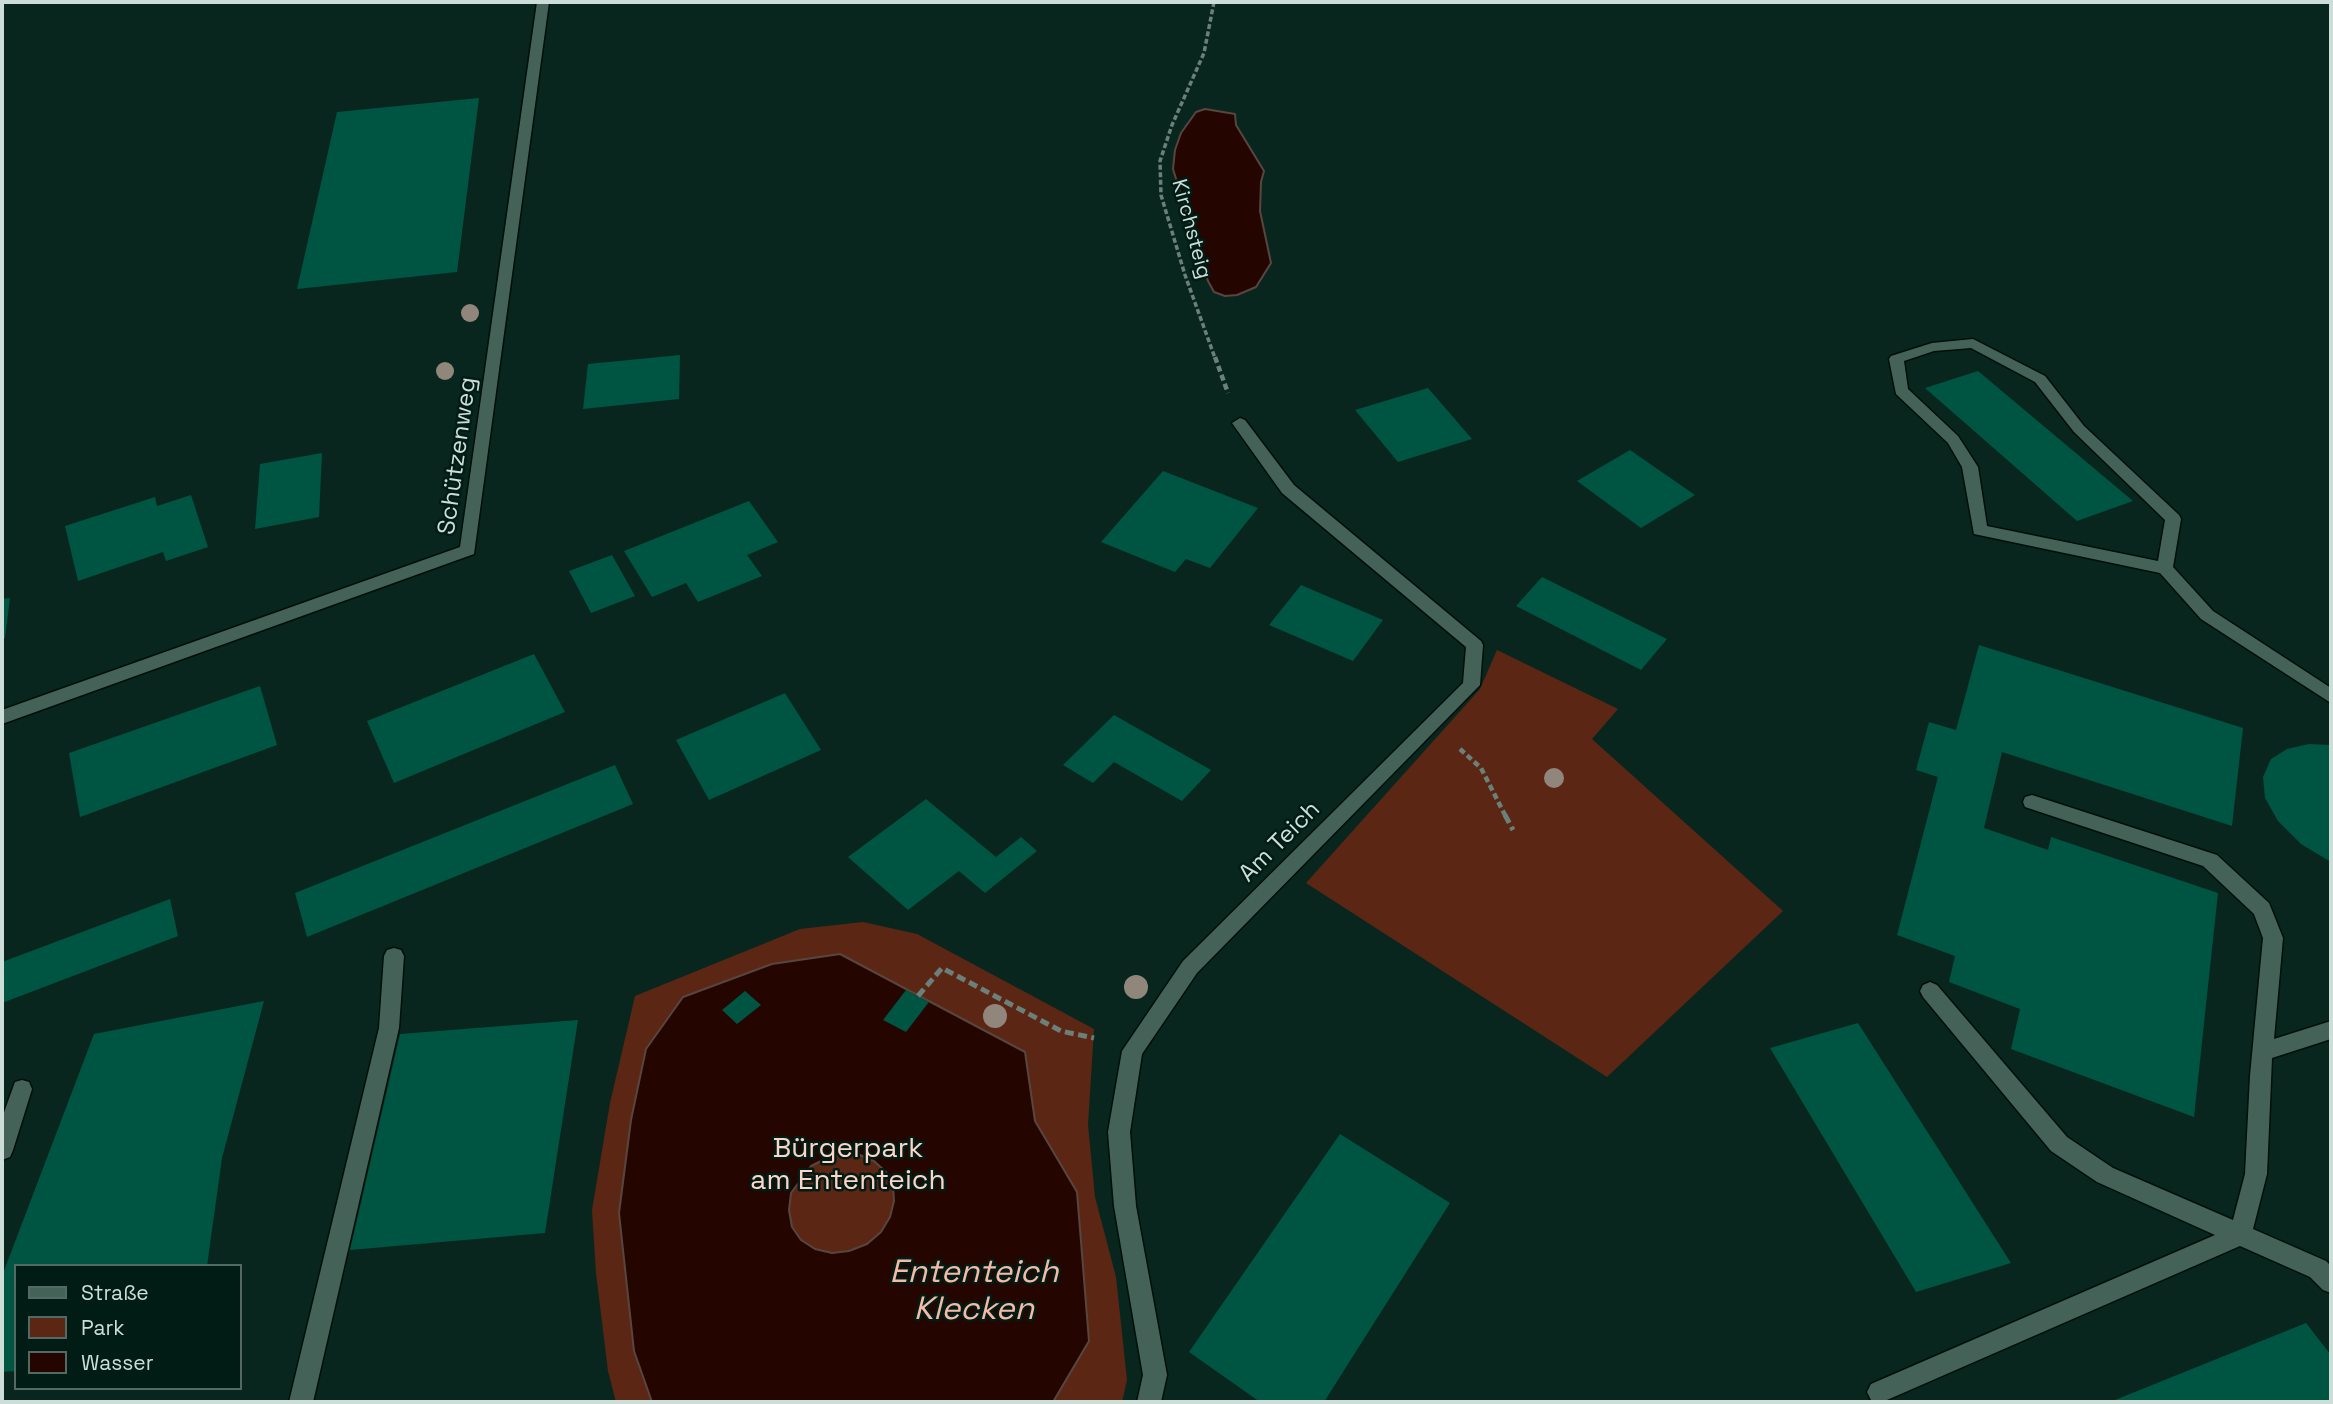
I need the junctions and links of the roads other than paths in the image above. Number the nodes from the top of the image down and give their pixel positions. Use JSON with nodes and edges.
{"nodes":[{"id":1,"x":543,"y":2,"type":"edge"},
{"id":2,"x":1240,"y":423,"type":"road end"},
{"id":3,"x":2165,"y":568,"type":"junction"},
{"id":4,"x":2331,"y":696,"type":"edge"},
{"id":5,"x":2,"y":717,"type":"edge"},
{"id":6,"x":2032,"y":802,"type":"dead end"},
{"id":7,"x":394,"y":956,"type":"dead end"},
{"id":8,"x":1930,"y":991,"type":"dead end"},
{"id":9,"x":2331,"y":1030,"type":"edge"},
{"id":10,"x":2263,"y":1052,"type":"junction"},
{"id":11,"x":22,"y":1089,"type":"dead end"},
{"id":12,"x":2,"y":1150,"type":"edge"},
{"id":13,"x":2240,"y":1234,"type":"junction"},
{"id":14,"x":2331,"y":1282,"type":"edge"},
{"id":15,"x":1879,"y":1392,"type":"dead end"},
{"id":16,"x":301,"y":1402,"type":"edge"},
{"id":17,"x":1149,"y":1402,"type":"edge"}],
"edges":[{"from":1,"to":5,"type":"street","name":"Schützenweg"},
{"from":2,"to":17,"type":"street","name":"Am Teich"},
{"from":3,"to":3,"type":"street"},
{"from":3,"to":4,"type":"street"},
{"from":6,"to":10,"type":"street"},
{"from":7,"to":16,"type":"street"},
{"from":8,"to":13,"type":"street"},
{"from":9,"to":10,"type":"street"},
{"from":10,"to":13,"type":"street"},
{"from":11,"to":12,"type":"street"},
{"from":13,"to":14,"type":"street"},
{"from":13,"to":15,"type":"street"}]}
